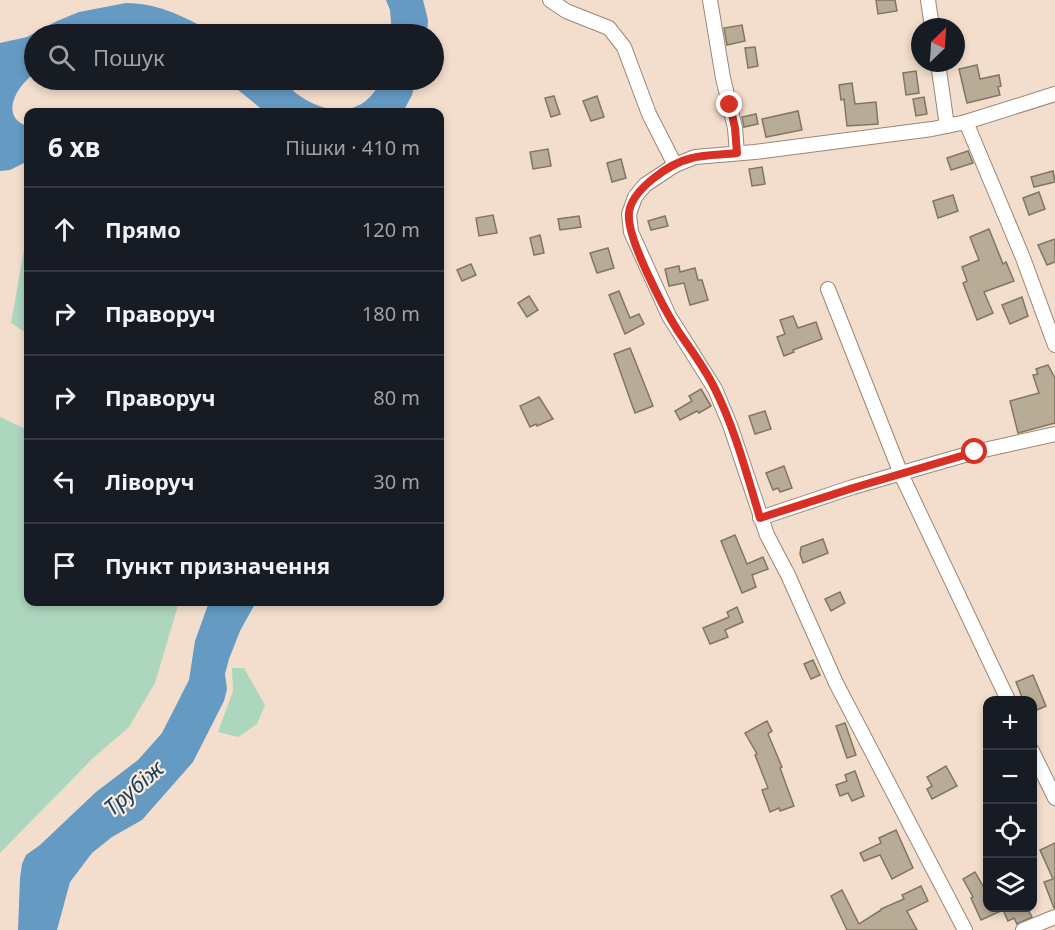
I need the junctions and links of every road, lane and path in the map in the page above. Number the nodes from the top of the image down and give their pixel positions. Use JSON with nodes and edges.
{"nodes":[{"id":1,"x":550,"y":0,"type":"edge"},
{"id":2,"x":710,"y":0,"type":"edge"},
{"id":3,"x":928,"y":0,"type":"edge"},
{"id":4,"x":931,"y":18,"type":"edge"},
{"id":5,"x":939,"y":72,"type":"edge"},
{"id":6,"x":1055,"y":94,"type":"edge"},
{"id":7,"x":966,"y":122,"type":"junction"},
{"id":8,"x":947,"y":126,"type":"junction"},
{"id":9,"x":737,"y":153,"type":"junction"},
{"id":10,"x":675,"y":165,"type":"junction"},
{"id":11,"x":828,"y":289,"type":"dead end"},
{"id":12,"x":1055,"y":345,"type":"edge"},
{"id":13,"x":1055,"y":435,"type":"edge"},
{"id":14,"x":901,"y":474,"type":"junction"},
{"id":15,"x":760,"y":518,"type":"junction"},
{"id":16,"x":1006,"y":696,"type":"edge"},
{"id":17,"x":1037,"y":761,"type":"edge"},
{"id":18,"x":1055,"y":798,"type":"edge"},
{"id":19,"x":1055,"y":916,"type":"edge"},
{"id":20,"x":965,"y":930,"type":"edge"},
{"id":21,"x":1023,"y":930,"type":"edge"}],
"edges":[{"from":1,"to":10,"type":"street"},
{"from":2,"to":9,"type":"street"},
{"from":3,"to":4,"type":"street"},
{"from":5,"to":8,"type":"street"},
{"from":6,"to":7,"type":"street"},
{"from":7,"to":8,"type":"street"},
{"from":7,"to":12,"type":"street"},
{"from":8,"to":9,"type":"street"},
{"from":9,"to":10,"type":"street"},
{"from":10,"to":15,"type":"street"},
{"from":11,"to":14,"type":"street"},
{"from":13,"to":14,"type":"street"},
{"from":14,"to":15,"type":"street"},
{"from":14,"to":16,"type":"street"},
{"from":15,"to":20,"type":"street"},
{"from":17,"to":18,"type":"street"},
{"from":19,"to":21,"type":"street"}]}
